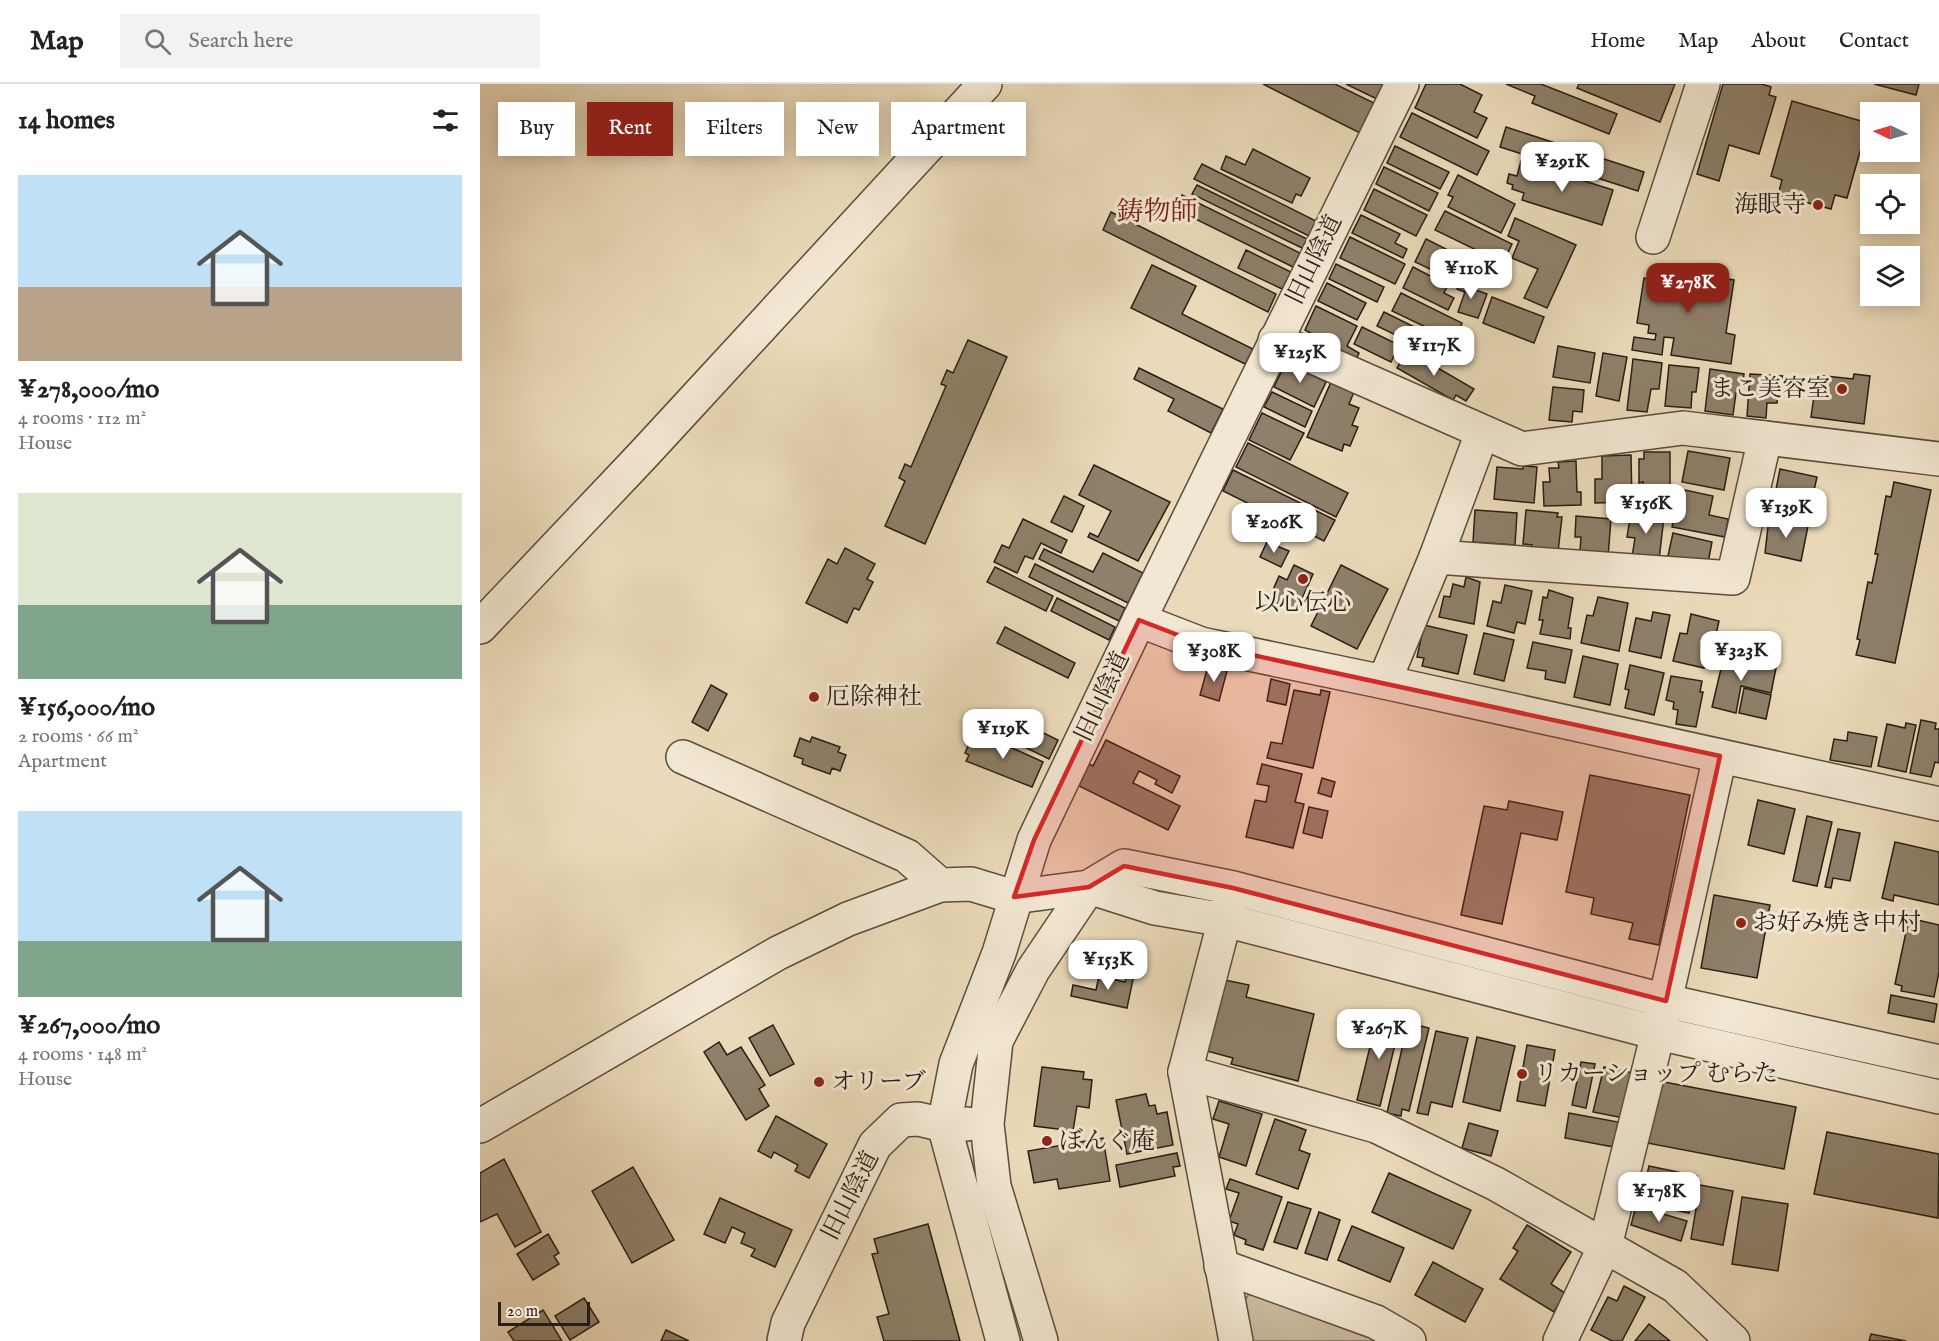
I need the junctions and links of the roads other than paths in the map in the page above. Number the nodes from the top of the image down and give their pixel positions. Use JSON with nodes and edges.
{"nodes":[{"id":1,"x":985,"y":84,"type":"edge"},
{"id":2,"x":1402,"y":84,"type":"edge"},
{"id":3,"x":1702,"y":84,"type":"edge"},
{"id":4,"x":1653,"y":237,"type":"dead end"},
{"id":5,"x":1275,"y":340,"type":"junction"},
{"id":6,"x":1482,"y":433,"type":"junction"},
{"id":7,"x":1765,"y":438,"type":"junction"},
{"id":8,"x":1939,"y":459,"type":"edge"},
{"id":9,"x":1436,"y":557,"type":"junction"},
{"id":10,"x":1139,"y":620,"type":"junction"},
{"id":11,"x":480,"y":627,"type":"edge"},
{"id":12,"x":1384,"y":682,"type":"junction"},
{"id":13,"x":1720,"y":756,"type":"junction"},
{"id":14,"x":683,"y":757,"type":"dead end"},
{"id":15,"x":1939,"y":804,"type":"edge"},
{"id":16,"x":940,"y":885,"type":"junction"},
{"id":17,"x":1089,"y":887,"type":"junction"},
{"id":18,"x":1233,"y":888,"type":"junction"},
{"id":19,"x":1014,"y":897,"type":"junction"},
{"id":20,"x":1225,"y":920,"type":"junction"},
{"id":21,"x":1666,"y":1001,"type":"junction"},
{"id":22,"x":1658,"y":1034,"type":"junction"},
{"id":23,"x":1939,"y":1062,"type":"edge"},
{"id":24,"x":1185,"y":1071,"type":"junction"},
{"id":25,"x":1939,"y":1097,"type":"edge"},
{"id":26,"x":987,"y":1124,"type":"junction"},
{"id":27,"x":944,"y":1125,"type":"junction"},
{"id":28,"x":480,"y":1126,"type":"edge"},
{"id":29,"x":1605,"y":1246,"type":"junction"},
{"id":30,"x":1221,"y":1266,"type":"junction"},
{"id":31,"x":784,"y":1341,"type":"edge"},
{"id":32,"x":1003,"y":1341,"type":"edge"},
{"id":33,"x":1041,"y":1341,"type":"edge"},
{"id":34,"x":1236,"y":1341,"type":"edge"},
{"id":35,"x":1410,"y":1341,"type":"edge"},
{"id":36,"x":1560,"y":1341,"type":"edge"},
{"id":37,"x":1733,"y":1341,"type":"edge"}],
"edges":[{"from":1,"to":11,"type":"street"},
{"from":2,"to":5,"type":"street","name":"旧山陰道"},
{"from":3,"to":4,"type":"street"},
{"from":5,"to":6,"type":"street"},
{"from":5,"to":10,"type":"street","name":"旧山陰道"},
{"from":6,"to":7,"type":"street"},
{"from":6,"to":9,"type":"street"},
{"from":7,"to":8,"type":"street"},
{"from":7,"to":9,"type":"street"},
{"from":9,"to":12,"type":"street"},
{"from":10,"to":12,"type":"street"},
{"from":10,"to":19,"type":"street","name":"旧山陰道"},
{"from":12,"to":13,"type":"street"},
{"from":13,"to":15,"type":"street"},
{"from":13,"to":21,"type":"street"},
{"from":14,"to":16,"type":"street"},
{"from":16,"to":19,"type":"street"},
{"from":16,"to":28,"type":"street"},
{"from":17,"to":18,"type":"street"},
{"from":17,"to":19,"type":"street"},
{"from":17,"to":20,"type":"street"},
{"from":17,"to":26,"type":"street"},
{"from":18,"to":20,"type":"street"},
{"from":18,"to":21,"type":"street"},
{"from":19,"to":27,"type":"street","name":"旧山陰道"},
{"from":20,"to":22,"type":"street"},
{"from":20,"to":24,"type":"street"},
{"from":21,"to":22,"type":"street"},
{"from":21,"to":23,"type":"street"},
{"from":22,"to":25,"type":"street"},
{"from":22,"to":29,"type":"street"},
{"from":24,"to":29,"type":"street"},
{"from":24,"to":30,"type":"street"},
{"from":26,"to":27,"type":"street"},
{"from":26,"to":33,"type":"street"},
{"from":27,"to":31,"type":"street","name":"旧山陰道"},
{"from":27,"to":32,"type":"street"},
{"from":29,"to":36,"type":"street"},
{"from":29,"to":37,"type":"street"},
{"from":30,"to":34,"type":"street"},
{"from":30,"to":35,"type":"street"}]}
